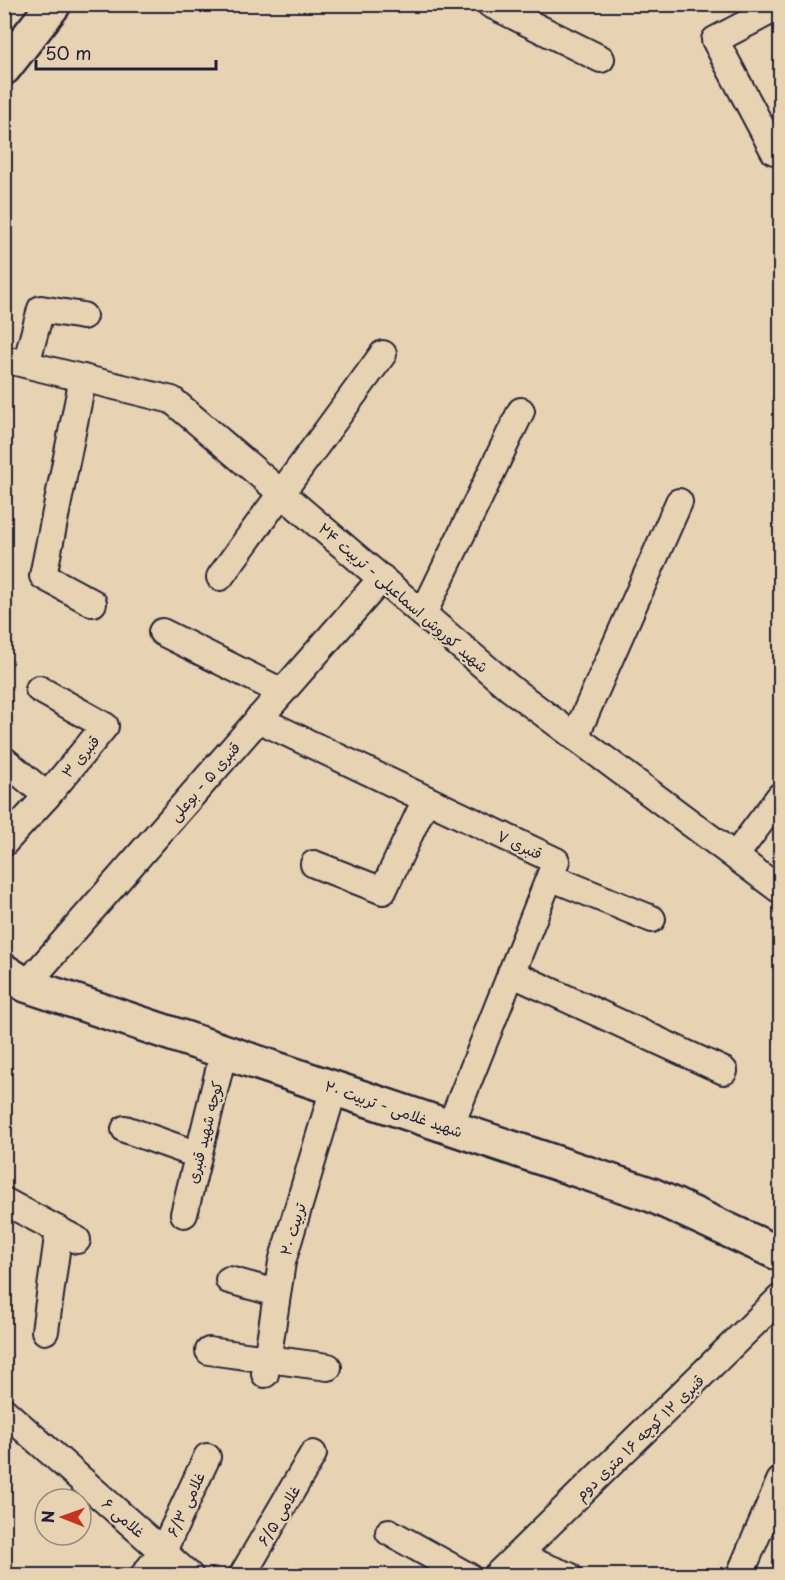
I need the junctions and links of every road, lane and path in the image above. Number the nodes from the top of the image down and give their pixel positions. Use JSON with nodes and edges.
{"nodes":[{"id":1,"x":54,"y":4,"type":"edge"},
{"id":2,"x":489,"y":4,"type":"edge"},
{"id":3,"x":780,"y":6,"type":"edge"},
{"id":4,"x":601,"y":58,"type":"dead end"},
{"id":5,"x":4,"y":68,"type":"edge"},
{"id":6,"x":774,"y":151,"type":"dead end"},
{"id":7,"x":83,"y":316,"type":"dead end"},
{"id":8,"x":383,"y":354,"type":"dead end"},
{"id":9,"x":15,"y":362,"type":"edge"},
{"id":10,"x":82,"y":378,"type":"junction"},
{"id":11,"x":521,"y":411,"type":"dead end"},
{"id":12,"x":281,"y":492,"type":"junction"},
{"id":13,"x":679,"y":502,"type":"dead end"},
{"id":14,"x":220,"y":577,"type":"dead end"},
{"id":15,"x":381,"y":578,"type":"junction"},
{"id":16,"x":93,"y":603,"type":"dead end"},
{"id":17,"x":423,"y":614,"type":"junction"},
{"id":18,"x":162,"y":632,"type":"dead end"},
{"id":19,"x":39,"y":689,"type":"dead end"},
{"id":20,"x":282,"y":692,"type":"junction"},
{"id":21,"x":258,"y":720,"type":"junction"},
{"id":22,"x":575,"y":737,"type":"junction"},
{"id":23,"x":4,"y":760,"type":"edge"},
{"id":24,"x":47,"y":796,"type":"junction"},
{"id":25,"x":780,"y":796,"type":"edge"},
{"id":26,"x":426,"y":799,"type":"junction"},
{"id":27,"x":4,"y":843,"type":"edge"},
{"id":28,"x":735,"y":856,"type":"junction"},
{"id":29,"x":314,"y":864,"type":"dead end"},
{"id":30,"x":550,"y":877,"type":"junction"},
{"id":31,"x":780,"y":890,"type":"edge"},
{"id":32,"x":652,"y":919,"type":"dead end"},
{"id":33,"x":511,"y":973,"type":"junction"},
{"id":34,"x":12,"y":979,"type":"edge"},
{"id":35,"x":224,"y":1050,"type":"junction"},
{"id":36,"x":724,"y":1071,"type":"dead end"},
{"id":37,"x":334,"y":1088,"type":"junction"},
{"id":38,"x":450,"y":1127,"type":"junction"},
{"id":39,"x":125,"y":1129,"type":"dead end"},
{"id":40,"x":198,"y":1155,"type":"junction"},
{"id":41,"x":4,"y":1201,"type":"edge"},
{"id":42,"x":184,"y":1214,"type":"dead end"},
{"id":43,"x":780,"y":1254,"type":"edge"},
{"id":44,"x":229,"y":1280,"type":"dead end"},
{"id":45,"x":277,"y":1293,"type":"junction"},
{"id":46,"x":780,"y":1298,"type":"edge"},
{"id":47,"x":45,"y":1331,"type":"dead end"},
{"id":48,"x":209,"y":1351,"type":"dead end"},
{"id":49,"x":266,"y":1366,"type":"junction"},
{"id":50,"x":328,"y":1367,"type":"dead end"},
{"id":51,"x":4,"y":1411,"type":"edge"},
{"id":52,"x":314,"y":1454,"type":"dead end"},
{"id":53,"x":207,"y":1457,"type":"dead end"},
{"id":54,"x":780,"y":1481,"type":"edge"},
{"id":55,"x":389,"y":1532,"type":"dead end"},
{"id":56,"x":163,"y":1551,"type":"junction"},
{"id":57,"x":517,"y":1556,"type":"junction"},
{"id":58,"x":742,"y":1570,"type":"dead end"},
{"id":59,"x":143,"y":1575,"type":"edge"},
{"id":60,"x":190,"y":1575,"type":"edge"},
{"id":61,"x":242,"y":1575,"type":"edge"},
{"id":62,"x":468,"y":1575,"type":"edge"},
{"id":63,"x":496,"y":1575,"type":"edge"},
{"id":64,"x":569,"y":1575,"type":"edge"}],
"edges":[{"from":1,"to":5,"type":"street"},
{"from":2,"to":4,"type":"street"},
{"from":3,"to":6,"type":"street"},
{"from":7,"to":9,"type":"street"},
{"from":8,"to":12,"type":"street"},
{"from":9,"to":10,"type":"street","name":"شهید کوروش اسماعیلی - تربیت ۲۴"},
{"from":10,"to":12,"type":"street","name":"شهید کوروش اسماعیلی - تربیت ۲۴"},
{"from":10,"to":16,"type":"street"},
{"from":11,"to":17,"type":"street"},
{"from":12,"to":14,"type":"street"},
{"from":12,"to":15,"type":"street","name":"شهید کوروش اسماعیلی - تربیت ۲۴"},
{"from":13,"to":22,"type":"street"},
{"from":15,"to":17,"type":"street","name":"شهید کوروش اسماعیلی - تربیت ۲۴"},
{"from":15,"to":20,"type":"street","name":"قنبری ۵ - بوعلی"},
{"from":17,"to":22,"type":"street","name":"شهید کوروش اسماعیلی - تربیت ۲۴"},
{"from":18,"to":20,"type":"street"},
{"from":19,"to":24,"type":"street","name":"قنبری ۳"},
{"from":20,"to":21,"type":"street","name":"قنبری ۵ - بوعلی"},
{"from":21,"to":26,"type":"street","name":"قنبری ۷"},
{"from":21,"to":34,"type":"street","name":"قنبری ۵ - بوعلی"},
{"from":22,"to":28,"type":"street","name":"شهید کوروش اسماعیلی - تربیت ۲۴"},
{"from":23,"to":24,"type":"street"},
{"from":24,"to":27,"type":"street","name":"قنبری ۳"},
{"from":25,"to":28,"type":"street"},
{"from":26,"to":29,"type":"street"},
{"from":26,"to":30,"type":"street","name":"قنبری ۷"},
{"from":28,"to":31,"type":"street","name":"شهید کوروش اسماعیلی - تربیت ۲۴"},
{"from":30,"to":32,"type":"street"},
{"from":30,"to":33,"type":"street","name":"قنبری ۷"},
{"from":33,"to":36,"type":"street"},
{"from":33,"to":38,"type":"street","name":"قنبری ۷"},
{"from":34,"to":35,"type":"street","name":"شهید غلامی - تربیت ۲۰"},
{"from":35,"to":37,"type":"street","name":"شهید غلامی - تربیت ۲۰"},
{"from":35,"to":40,"type":"street","name":"کوچه شهید قنبری"},
{"from":37,"to":38,"type":"street","name":"شهید غلامی - تربیت ۲۰"},
{"from":37,"to":45,"type":"street","name":"تربیت ۲۰"},
{"from":38,"to":43,"type":"street","name":"شهید غلامی - تربیت ۲۰"},
{"from":39,"to":40,"type":"street"},
{"from":40,"to":42,"type":"street","name":"کوچه شهید قنبری"},
{"from":41,"to":47,"type":"street"},
{"from":44,"to":45,"type":"street"},
{"from":45,"to":49,"type":"street","name":"تربیت ۲۰"},
{"from":46,"to":57,"type":"street","name":"قنبری ۱۲ کوچه ۱۶ متری دوم"},
{"from":48,"to":49,"type":"street"},
{"from":49,"to":50,"type":"street"},
{"from":51,"to":56,"type":"street","name":"غلامی ۶"},
{"from":52,"to":61,"type":"street","name":"غلامی ۶/۵"},
{"from":53,"to":56,"type":"street","name":"غلامی ۶/۳"},
{"from":54,"to":58,"type":"street"},
{"from":55,"to":62,"type":"street"},
{"from":56,"to":59,"type":"street","name":"غلامی ۶/۳"},
{"from":56,"to":60,"type":"street","name":"غلامی ۶"},
{"from":57,"to":63,"type":"street","name":"قنبری ۱۲ کوچه ۱۶ متری دوم"},
{"from":57,"to":64,"type":"street"}]}
